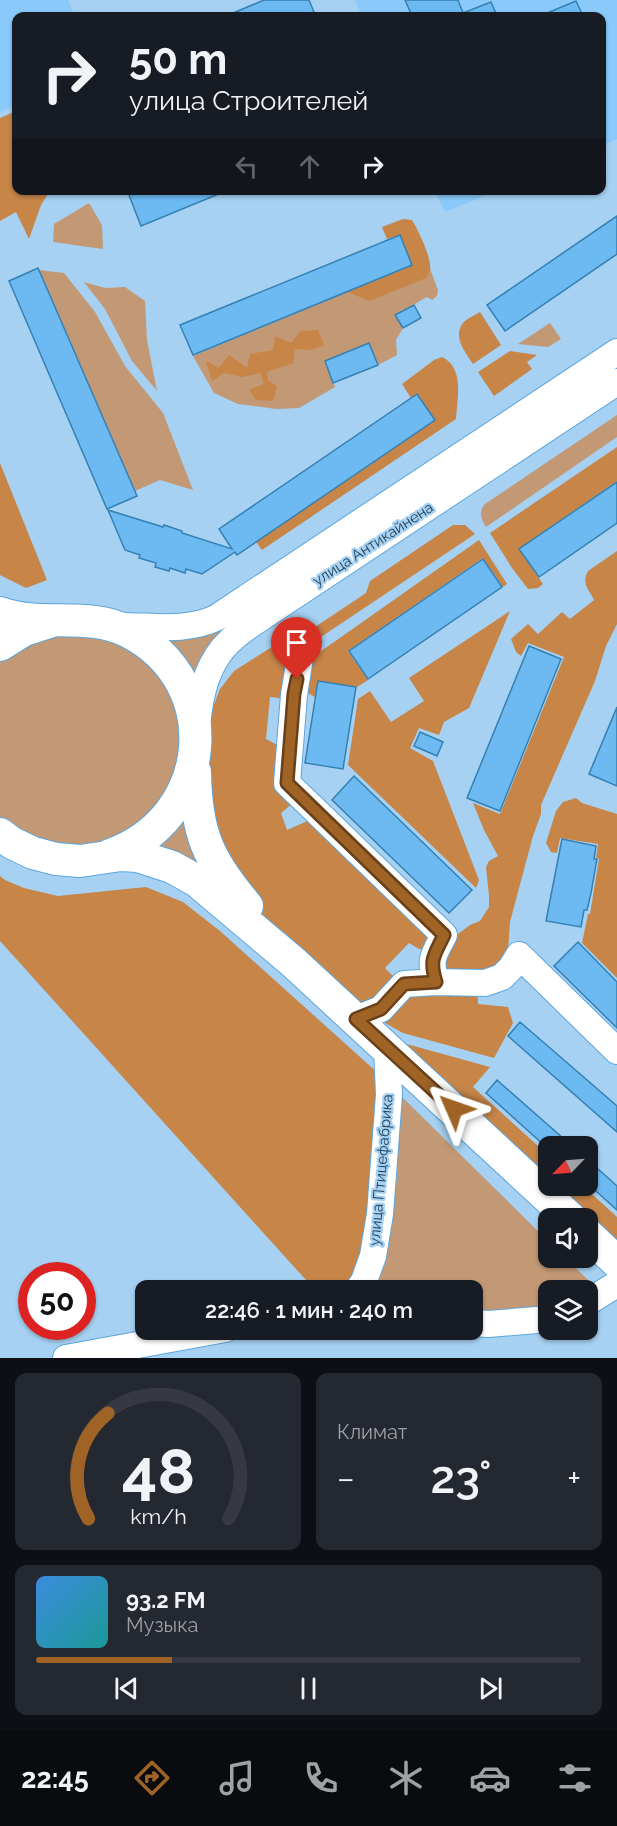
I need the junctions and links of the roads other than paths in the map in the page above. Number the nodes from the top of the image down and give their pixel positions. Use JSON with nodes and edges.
{"nodes":[{"id":1,"x":617,"y":352,"type":"edge"},
{"id":2,"x":617,"y":382,"type":"edge"},
{"id":3,"x":0,"y":613,"type":"edge"},
{"id":4,"x":70,"y":619,"type":"junction"},
{"id":5,"x":115,"y":626,"type":"junction"},
{"id":6,"x":0,"y":645,"type":"edge"},
{"id":7,"x":299,"y":664,"type":"dead end"},
{"id":8,"x":195,"y":754,"type":"junction"},
{"id":9,"x":0,"y":834,"type":"edge"},
{"id":10,"x":104,"y":857,"type":"junction"},
{"id":11,"x":293,"y":962,"type":"junction"},
{"id":12,"x":436,"y":982,"type":"junction"},
{"id":13,"x":356,"y":1019,"type":"junction"},
{"id":14,"x":387,"y":1047,"type":"junction"},
{"id":15,"x":617,"y":1052,"type":"edge"},
{"id":16,"x":559,"y":1208,"type":"edge"},
{"id":17,"x":598,"y":1244,"type":"edge"},
{"id":18,"x":617,"y":1262,"type":"edge"},
{"id":19,"x":364,"y":1280,"type":"edge"},
{"id":20,"x":617,"y":1284,"type":"edge"},
{"id":21,"x":598,"y":1296,"type":"edge"},
{"id":22,"x":538,"y":1320,"type":"edge"},
{"id":23,"x":483,"y":1324,"type":"edge"},
{"id":24,"x":165,"y":1340,"type":"edge"},
{"id":25,"x":66,"y":1358,"type":"edge"}],
"edges":[{"from":1,"to":5,"type":"street","name":"улица Антикайнена"},
{"from":2,"to":8,"type":"street","name":"улица Антикайнена"},
{"from":3,"to":4,"type":"main road"},
{"from":4,"to":5,"type":"main road"},
{"from":4,"to":6,"type":"main road"},
{"from":5,"to":8,"type":"main road"},
{"from":7,"to":12,"type":"street"},
{"from":8,"to":10,"type":"main road"},
{"from":8,"to":11,"type":"main road"},
{"from":9,"to":10,"type":"main road"},
{"from":10,"to":11,"type":"main road"},
{"from":11,"to":13,"type":"main road"},
{"from":12,"to":13,"type":"street"},
{"from":12,"to":15,"type":"street"},
{"from":13,"to":14,"type":"main road"},
{"from":14,"to":16,"type":"main road"},
{"from":14,"to":19,"type":"street","name":"улица Птицефабрика"},
{"from":17,"to":18,"type":"main road"},
{"from":20,"to":21,"type":"street"},
{"from":22,"to":23,"type":"street"},
{"from":24,"to":25,"type":"street"}]}
